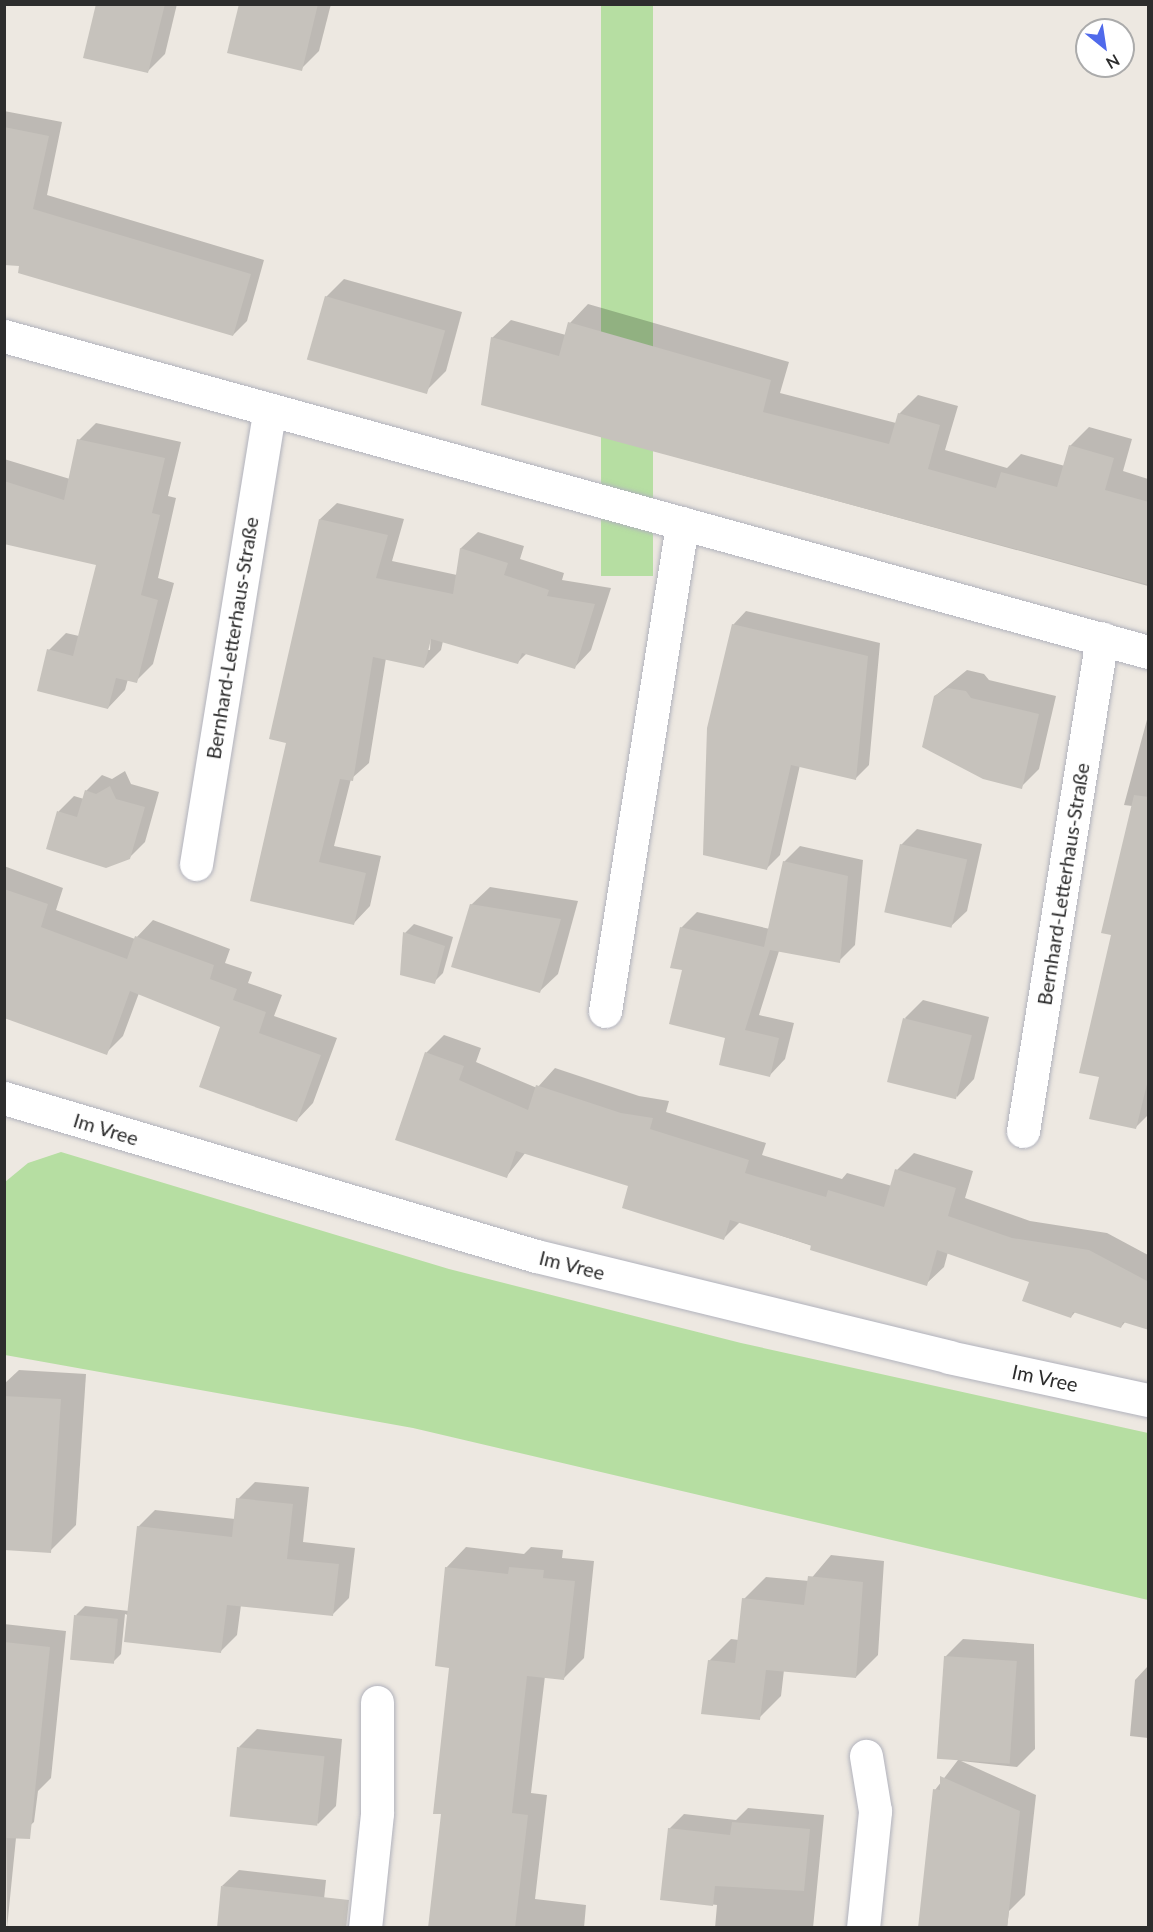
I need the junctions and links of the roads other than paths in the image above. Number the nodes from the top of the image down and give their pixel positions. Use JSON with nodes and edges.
{"nodes":[{"id":1,"x":4,"y":336,"type":"edge"},
{"id":2,"x":269,"y":411,"type":"junction"},
{"id":3,"x":682,"y":523,"type":"junction"},
{"id":4,"x":1102,"y":638,"type":"junction"},
{"id":5,"x":1149,"y":652,"type":"edge"},
{"id":6,"x":196,"y":864,"type":"dead end"},
{"id":7,"x":605,"y":1011,"type":"dead end"},
{"id":8,"x":4,"y":1098,"type":"edge"},
{"id":9,"x":1023,"y":1131,"type":"dead end"},
{"id":10,"x":1149,"y":1400,"type":"edge"},
{"id":11,"x":377,"y":1702,"type":"dead end"},
{"id":12,"x":866,"y":1756,"type":"dead end"},
{"id":13,"x":365,"y":1928,"type":"edge"},
{"id":14,"x":863,"y":1928,"type":"edge"}],
"edges":[{"from":1,"to":2,"type":"street"},
{"from":2,"to":3,"type":"street"},
{"from":2,"to":6,"type":"street","name":"Bernhard-Letterhaus-Straße"},
{"from":3,"to":4,"type":"street"},
{"from":3,"to":7,"type":"street"},
{"from":4,"to":5,"type":"street"},
{"from":4,"to":9,"type":"street","name":"Bernhard-Letterhaus-Straße"},
{"from":8,"to":10,"type":"street","name":"Im Vree"},
{"from":11,"to":13,"type":"street"},
{"from":12,"to":14,"type":"street"}]}
